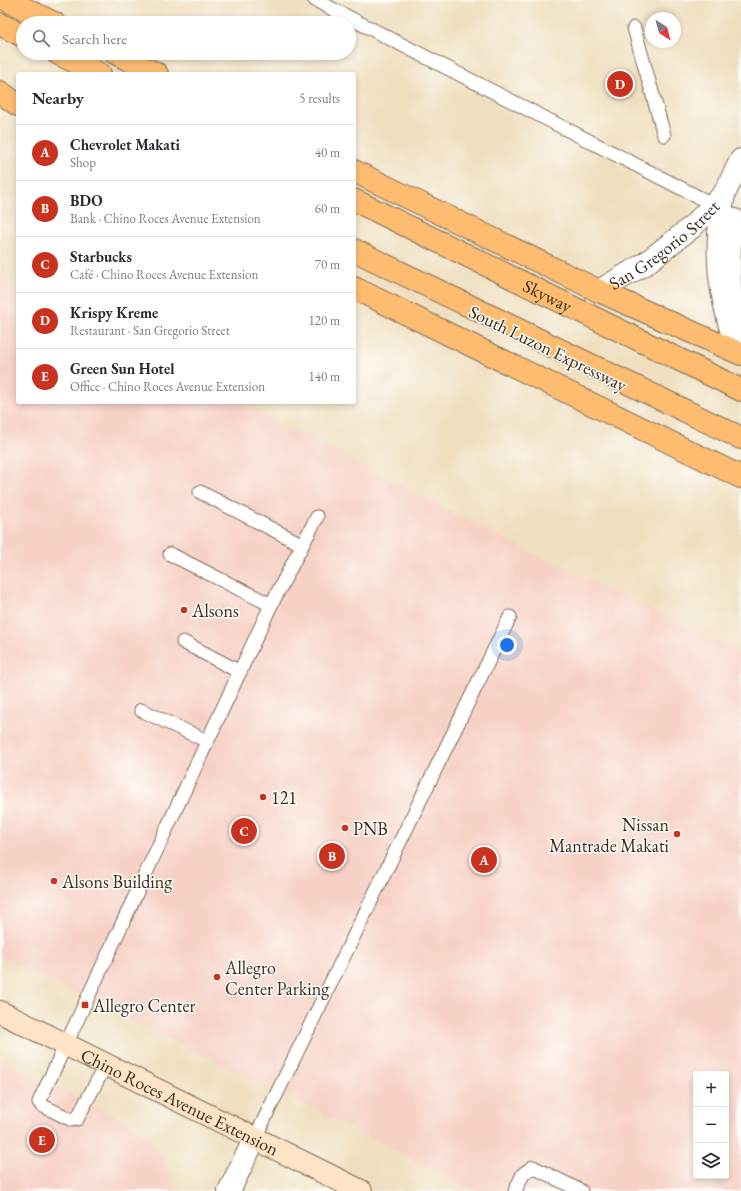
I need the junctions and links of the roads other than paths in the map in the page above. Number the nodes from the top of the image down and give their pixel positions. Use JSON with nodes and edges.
{"nodes":[{"id":1,"x":7,"y":0,"type":"edge"},
{"id":2,"x":315,"y":0,"type":"edge"},
{"id":3,"x":40,"y":16,"type":"edge"},
{"id":4,"x":347,"y":16,"type":"edge"},
{"id":5,"x":356,"y":21,"type":"edge"},
{"id":6,"x":0,"y":24,"type":"edge"},
{"id":7,"x":634,"y":28,"type":"dead end"},
{"id":8,"x":16,"y":32,"type":"edge"},
{"id":9,"x":72,"y":60,"type":"edge"},
{"id":10,"x":129,"y":60,"type":"edge"},
{"id":11,"x":96,"y":72,"type":"edge"},
{"id":12,"x":153,"y":72,"type":"edge"},
{"id":13,"x":0,"y":77,"type":"edge"},
{"id":14,"x":0,"y":83,"type":"edge"},
{"id":15,"x":16,"y":85,"type":"edge"},
{"id":16,"x":16,"y":91,"type":"edge"},
{"id":17,"x":0,"y":92,"type":"edge"},
{"id":18,"x":16,"y":104,"type":"edge"},
{"id":19,"x":664,"y":135,"type":"dead end"},
{"id":20,"x":741,"y":160,"type":"edge"},
{"id":21,"x":356,"y":172,"type":"edge"},
{"id":22,"x":356,"y":201,"type":"edge"},
{"id":23,"x":728,"y":208,"type":"edge"},
{"id":24,"x":356,"y":251,"type":"edge"},
{"id":25,"x":356,"y":255,"type":"edge"},
{"id":26,"x":356,"y":289,"type":"edge"},
{"id":27,"x":599,"y":291,"type":"junction"},
{"id":28,"x":741,"y":326,"type":"edge"},
{"id":29,"x":739,"y":353,"type":"edge"},
{"id":30,"x":741,"y":390,"type":"edge"},
{"id":31,"x":741,"y":438,"type":"edge"},
{"id":32,"x":741,"y":442,"type":"edge"},
{"id":33,"x":741,"y":477,"type":"edge"},
{"id":34,"x":200,"y":492,"type":"dead end"},
{"id":35,"x":316,"y":517,"type":"dead end"},
{"id":36,"x":301,"y":544,"type":"junction"},
{"id":37,"x":170,"y":554,"type":"dead end"},
{"id":38,"x":271,"y":605,"type":"junction"},
{"id":39,"x":510,"y":617,"type":"dead end"},
{"id":40,"x":184,"y":642,"type":"dead end"},
{"id":41,"x":240,"y":672,"type":"junction"},
{"id":42,"x":141,"y":710,"type":"dead end"},
{"id":43,"x":207,"y":741,"type":"junction"},
{"id":44,"x":0,"y":1012,"type":"edge"},
{"id":45,"x":66,"y":1045,"type":"junction"},
{"id":46,"x":106,"y":1064,"type":"junction"},
{"id":47,"x":255,"y":1138,"type":"junction"},
{"id":48,"x":230,"y":1191,"type":"edge"},
{"id":49,"x":361,"y":1191,"type":"edge"},
{"id":50,"x":515,"y":1191,"type":"edge"},
{"id":51,"x":581,"y":1191,"type":"edge"}],
"edges":[{"from":1,"to":3,"type":"highway"},
{"from":2,"to":4,"type":"lane"},
{"from":5,"to":23,"type":"lane"},
{"from":6,"to":8,"type":"highway"},
{"from":7,"to":19,"type":"lane"},
{"from":9,"to":11,"type":"highway"},
{"from":10,"to":12,"type":"highway"},
{"from":13,"to":15,"type":"highway"},
{"from":14,"to":16,"type":"highway"},
{"from":17,"to":18,"type":"highway"},
{"from":20,"to":23,"type":"street","name":"San Gregorio Street"},
{"from":21,"to":27,"type":"highway"},
{"from":22,"to":30,"type":"highway","name":"Skyway"},
{"from":23,"to":27,"type":"street","name":"San Gregorio Street"},
{"from":23,"to":28,"type":"lane"},
{"from":23,"to":29,"type":"street","name":"San Gregorio Street"},
{"from":24,"to":31,"type":"highway"},
{"from":25,"to":32,"type":"highway","name":"South Luzon Expressway"},
{"from":26,"to":33,"type":"highway"},
{"from":27,"to":29,"type":"highway"},
{"from":34,"to":36,"type":"lane"},
{"from":35,"to":36,"type":"lane"},
{"from":36,"to":38,"type":"lane"},
{"from":37,"to":38,"type":"lane"},
{"from":38,"to":41,"type":"lane"},
{"from":39,"to":47,"type":"lane"},
{"from":40,"to":41,"type":"lane"},
{"from":41,"to":43,"type":"lane"},
{"from":42,"to":43,"type":"lane"},
{"from":43,"to":45,"type":"lane"},
{"from":44,"to":45,"type":"main road","name":"Chino Roces Avenue Extension"},
{"from":45,"to":46,"type":"main road","name":"Chino Roces Avenue Extension"},
{"from":45,"to":46,"type":"lane"},
{"from":46,"to":47,"type":"main road","name":"Chino Roces Avenue Extension"},
{"from":47,"to":48,"type":"street"},
{"from":47,"to":49,"type":"main road","name":"Chino Roces Avenue Extension"},
{"from":50,"to":51,"type":"lane"}]}
